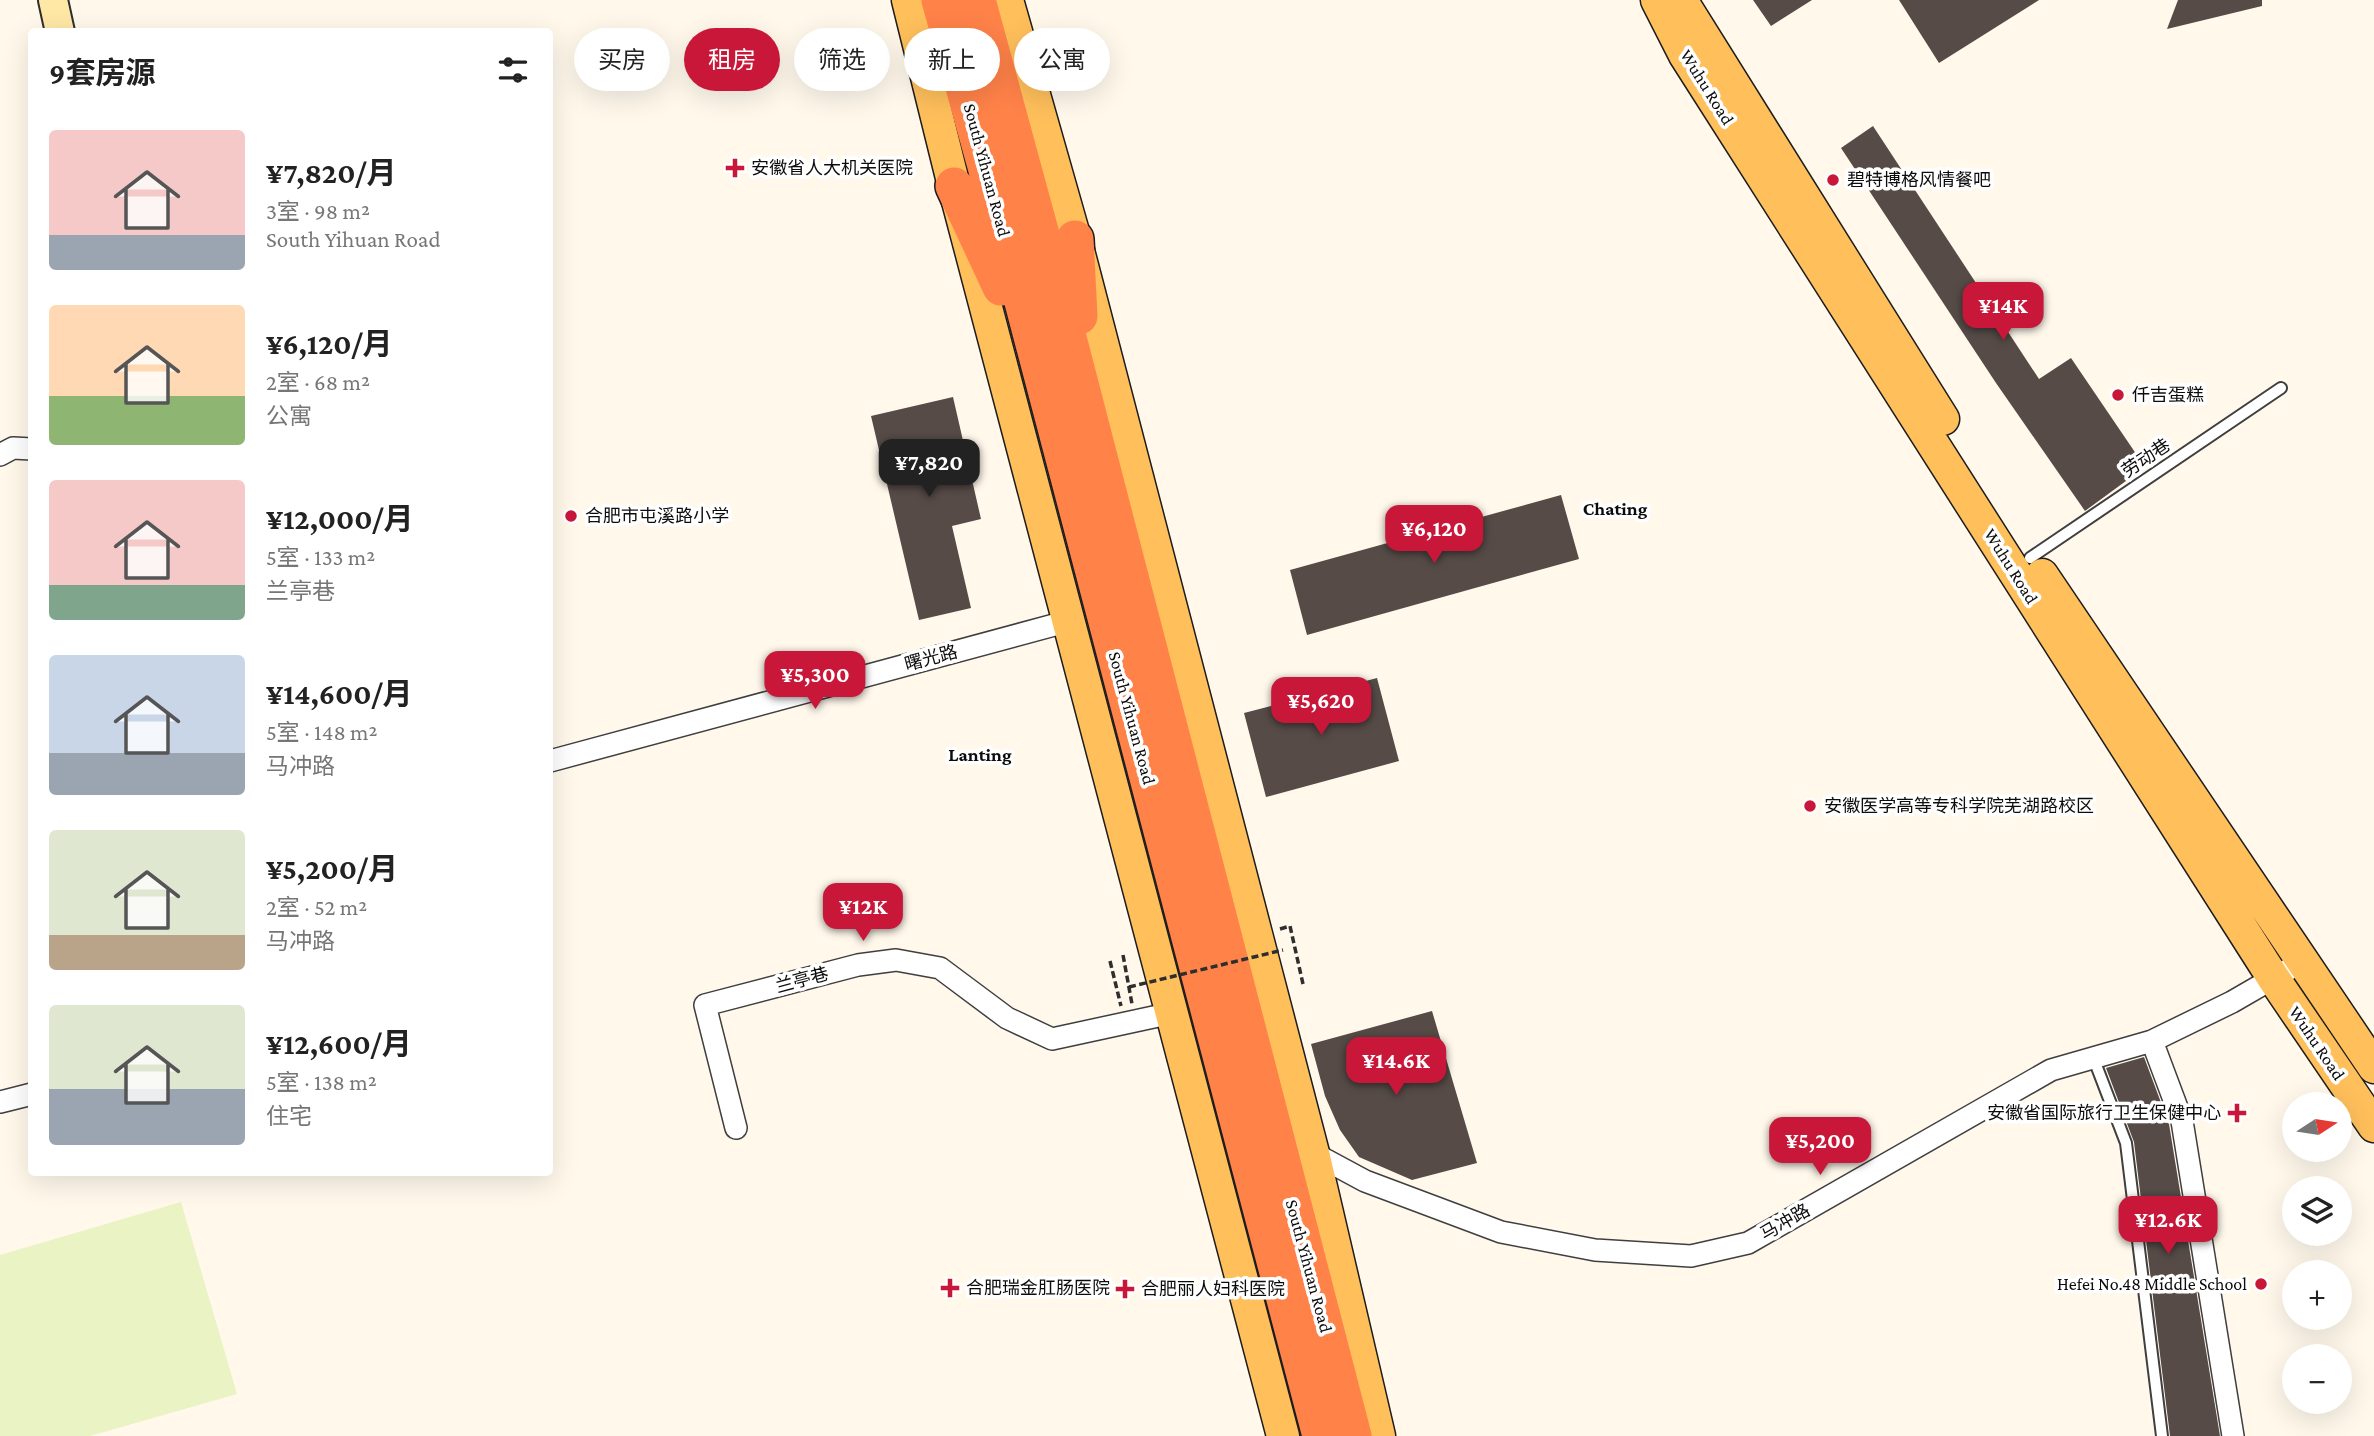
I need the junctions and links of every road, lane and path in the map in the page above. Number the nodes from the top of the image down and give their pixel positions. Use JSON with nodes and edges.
{"nodes":[{"id":1,"x":53,"y":0,"type":"edge"},
{"id":2,"x":908,"y":0,"type":"edge"},
{"id":3,"x":940,"y":0,"type":"edge"},
{"id":4,"x":977,"y":0,"type":"edge"},
{"id":5,"x":1007,"y":0,"type":"edge"},
{"id":6,"x":1657,"y":0,"type":"edge"},
{"id":7,"x":1681,"y":0,"type":"edge"},
{"id":8,"x":59,"y":28,"type":"edge"},
{"id":9,"x":954,"y":186,"type":"junction"},
{"id":10,"x":1044,"y":251,"type":"junction"},
{"id":11,"x":1040,"y":370,"type":"junction"},
{"id":12,"x":2281,"y":388,"type":"dead end"},
{"id":13,"x":28,"y":449,"type":"edge"},
{"id":14,"x":0,"y":455,"type":"edge"},
{"id":15,"x":2030,"y":558,"type":"junction"},
{"id":16,"x":1069,"y":621,"type":"junction"},
{"id":17,"x":553,"y":760,"type":"edge"},
{"id":18,"x":1123,"y":955,"type":"dead end"},
{"id":19,"x":1110,"y":961,"type":"dead end"},
{"id":20,"x":2303,"y":961,"type":"junction"},
{"id":21,"x":2274,"y":979,"type":"junction"},
{"id":22,"x":1303,"y":984,"type":"dead end"},
{"id":23,"x":1129,"y":987,"type":"junction"},
{"id":24,"x":1133,"y":1009,"type":"dead end"},
{"id":25,"x":1122,"y":1012,"type":"dead end"},
{"id":26,"x":1172,"y":1013,"type":"junction"},
{"id":27,"x":2152,"y":1041,"type":"junction"},
{"id":28,"x":2093,"y":1058,"type":"junction"},
{"id":29,"x":2374,"y":1068,"type":"edge"},
{"id":30,"x":28,"y":1095,"type":"edge"},
{"id":31,"x":0,"y":1102,"type":"edge"},
{"id":32,"x":2374,"y":1126,"type":"edge"},
{"id":33,"x":736,"y":1128,"type":"dead end"},
{"id":34,"x":1313,"y":1153,"type":"junction"},
{"id":35,"x":1283,"y":1436,"type":"edge"},
{"id":36,"x":1321,"y":1436,"type":"edge"},
{"id":37,"x":1353,"y":1436,"type":"edge"},
{"id":38,"x":1379,"y":1436,"type":"edge"},
{"id":39,"x":2162,"y":1436,"type":"edge"},
{"id":40,"x":2233,"y":1436,"type":"edge"}],
"edges":[{"from":1,"to":8,"type":"street"},
{"from":2,"to":9,"type":"main road"},
{"from":3,"to":10,"type":"highway","name":"South Yihuan Road"},
{"from":4,"to":10,"type":"highway","name":"South Yihuan Road"},
{"from":5,"to":10,"type":"main road"},
{"from":6,"to":21,"type":"main road","name":"Wuhu Road"},
{"from":7,"to":15,"type":"main road","name":"Wuhu Road"},
{"from":9,"to":11,"type":"highway"},
{"from":9,"to":16,"type":"main road"},
{"from":10,"to":11,"type":"highway","name":"South Yihuan Road"},
{"from":10,"to":34,"type":"main road"},
{"from":10,"to":37,"type":"highway","name":"South Yihuan Road"},
{"from":11,"to":36,"type":"highway","name":"South Yihuan Road"},
{"from":12,"to":15,"type":"lane","name":"劳动巷"},
{"from":13,"to":14,"type":"street"},
{"from":15,"to":20,"type":"main road","name":"Wuhu Road"},
{"from":16,"to":17,"type":"street","name":"曙光路"},
{"from":16,"to":26,"type":"main road"},
{"from":18,"to":23,"type":"path"},
{"from":19,"to":25,"type":"path"},
{"from":20,"to":21,"type":"street","name":"马冲路"},
{"from":20,"to":29,"type":"main road","name":"Wuhu Road"},
{"from":21,"to":27,"type":"street","name":"马冲路"},
{"from":21,"to":32,"type":"main road","name":"Wuhu Road"},
{"from":22,"to":23,"type":"path","bridge":true},
{"from":23,"to":24,"type":"path"},
{"from":26,"to":33,"type":"street","name":"兰亭巷"},
{"from":26,"to":35,"type":"main road"},
{"from":27,"to":28,"type":"street","name":"马冲路"},
{"from":27,"to":40,"type":"street"},
{"from":28,"to":34,"type":"street","name":"马冲路"},
{"from":28,"to":39,"type":"lane"},
{"from":30,"to":31,"type":"street"},
{"from":34,"to":38,"type":"main road"}]}
